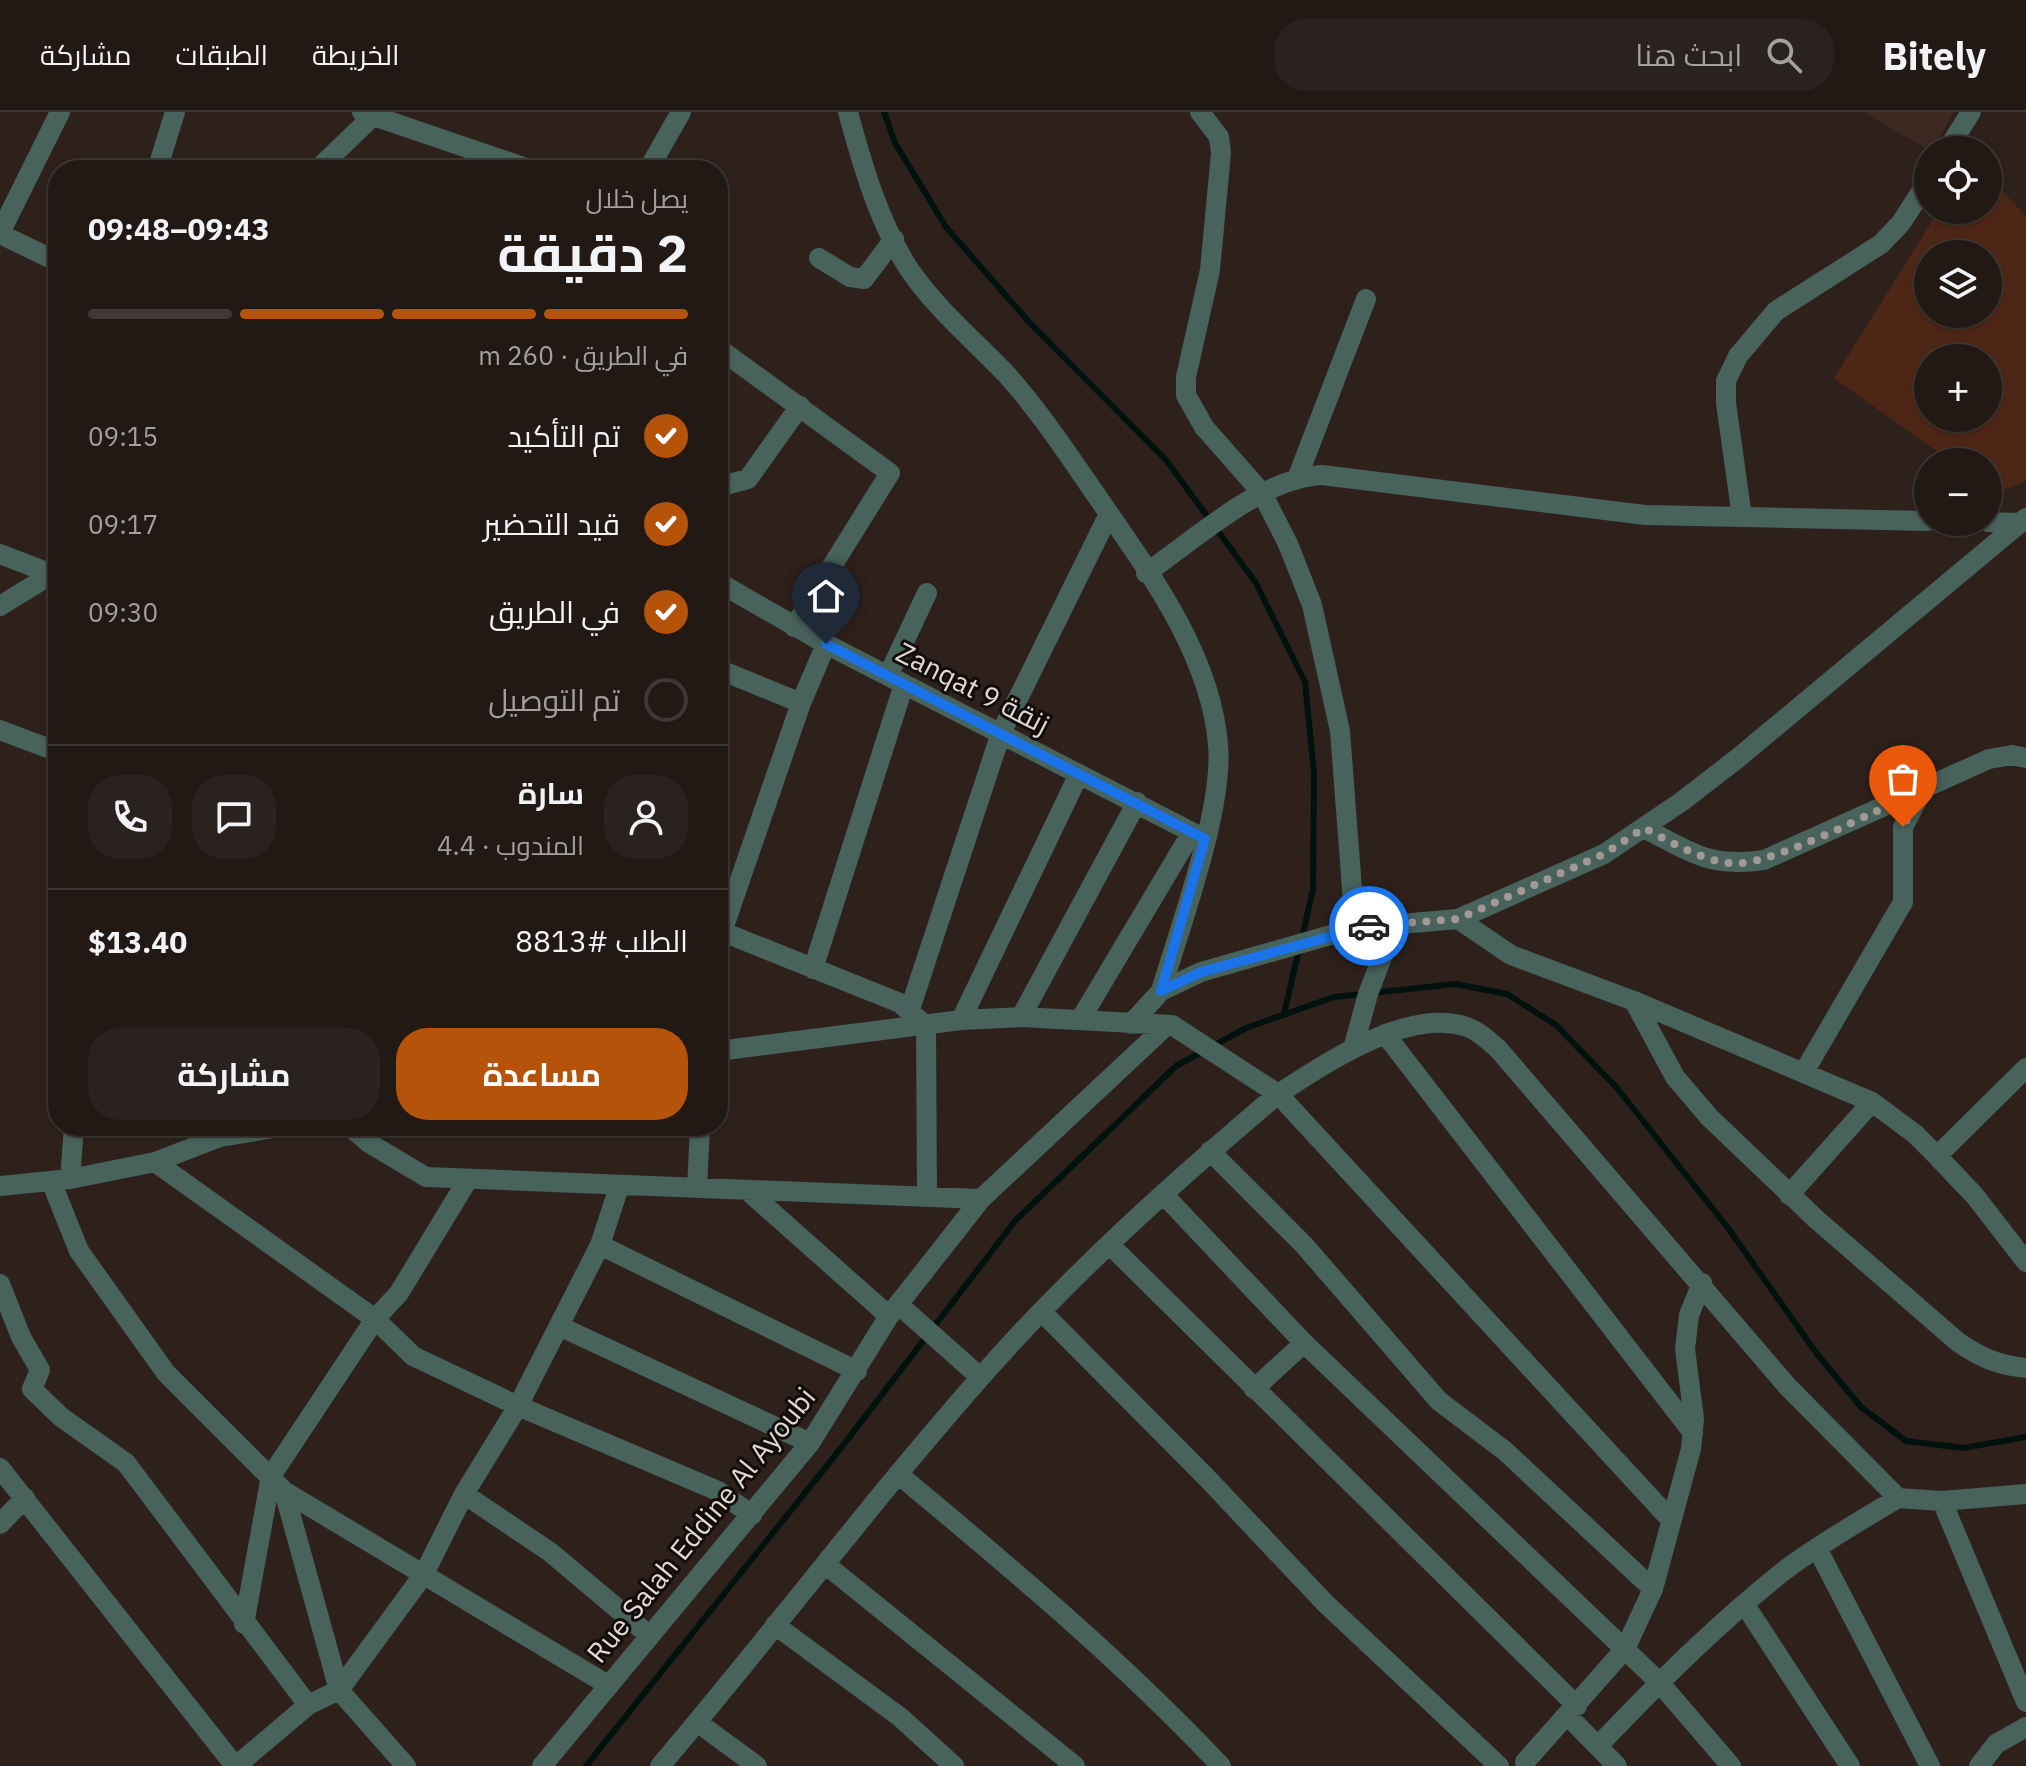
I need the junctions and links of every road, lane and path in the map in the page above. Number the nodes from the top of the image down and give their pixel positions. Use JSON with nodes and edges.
{"nodes":[{"id":1,"x":60,"y":112,"type":"edge"},
{"id":2,"x":175,"y":112,"type":"edge"},
{"id":3,"x":681,"y":112,"type":"edge"},
{"id":4,"x":848,"y":112,"type":"edge"},
{"id":5,"x":1200,"y":112,"type":"edge"},
{"id":6,"x":1971,"y":112,"type":"edge"},
{"id":7,"x":371,"y":113,"type":"edge"},
{"id":8,"x":1956,"y":136,"type":"edge"},
{"id":9,"x":160,"y":160,"type":"edge"},
{"id":10,"x":325,"y":160,"type":"edge"},
{"id":11,"x":504,"y":160,"type":"edge"},
{"id":12,"x":654,"y":160,"type":"edge"},
{"id":13,"x":1914,"y":203,"type":"edge"},
{"id":14,"x":0,"y":234,"type":"edge"},
{"id":15,"x":894,"y":239,"type":"junction"},
{"id":16,"x":48,"y":257,"type":"edge"},
{"id":17,"x":819,"y":258,"type":"dead end"},
{"id":18,"x":1366,"y":299,"type":"dead end"},
{"id":19,"x":728,"y":355,"type":"edge"},
{"id":20,"x":800,"y":406,"type":"junction"},
{"id":21,"x":1298,"y":476,"type":"junction"},
{"id":22,"x":728,"y":484,"type":"edge"},
{"id":23,"x":1262,"y":493,"type":"junction"},
{"id":24,"x":1109,"y":514,"type":"junction"},
{"id":25,"x":1742,"y":517,"type":"junction"},
{"id":26,"x":2021,"y":520,"type":"edge"},
{"id":27,"x":1914,"y":521,"type":"edge"},
{"id":28,"x":0,"y":554,"type":"edge"},
{"id":29,"x":48,"y":572,"type":"edge"},
{"id":30,"x":1146,"y":573,"type":"junction"},
{"id":31,"x":48,"y":579,"type":"edge"},
{"id":32,"x":728,"y":588,"type":"edge"},
{"id":33,"x":927,"y":593,"type":"dead end"},
{"id":34,"x":0,"y":606,"type":"edge"},
{"id":35,"x":794,"y":627,"type":"junction"},
{"id":36,"x":826,"y":644,"type":"junction"},
{"id":37,"x":728,"y":673,"type":"edge"},
{"id":38,"x":896,"y":680,"type":"junction"},
{"id":39,"x":801,"y":703,"type":"junction"},
{"id":40,"x":0,"y":730,"type":"edge"},
{"id":41,"x":1001,"y":733,"type":"junction"},
{"id":42,"x":48,"y":748,"type":"edge"},
{"id":43,"x":2026,"y":758,"type":"edge"},
{"id":44,"x":1079,"y":774,"type":"junction"},
{"id":45,"x":1923,"y":789,"type":"junction"},
{"id":46,"x":1137,"y":802,"type":"junction"},
{"id":47,"x":1644,"y":828,"type":"junction"},
{"id":48,"x":1199,"y":835,"type":"junction"},
{"id":49,"x":728,"y":908,"type":"edge"},
{"id":50,"x":1458,"y":919,"type":"junction"},
{"id":51,"x":1395,"y":923,"type":"junction"},
{"id":52,"x":1355,"y":928,"type":"junction"},
{"id":53,"x":728,"y":934,"type":"edge"},
{"id":54,"x":813,"y":969,"type":"junction"},
{"id":55,"x":1161,"y":991,"type":"junction"},
{"id":56,"x":1634,"y":1001,"type":"junction"},
{"id":57,"x":910,"y":1009,"type":"junction"},
{"id":58,"x":1021,"y":1017,"type":"junction"},
{"id":59,"x":961,"y":1020,"type":"junction"},
{"id":60,"x":1080,"y":1020,"type":"junction"},
{"id":61,"x":1131,"y":1024,"type":"junction"},
{"id":62,"x":1170,"y":1025,"type":"junction"},
{"id":63,"x":926,"y":1026,"type":"junction"},
{"id":64,"x":1385,"y":1034,"type":"junction"},
{"id":65,"x":1354,"y":1045,"type":"junction"},
{"id":66,"x":728,"y":1050,"type":"edge"},
{"id":67,"x":2026,"y":1068,"type":"edge"},
{"id":68,"x":1804,"y":1072,"type":"junction"},
{"id":69,"x":1278,"y":1094,"type":"junction"},
{"id":70,"x":1872,"y":1102,"type":"junction"},
{"id":71,"x":71,"y":1136,"type":"edge"},
{"id":72,"x":211,"y":1136,"type":"edge"},
{"id":73,"x":361,"y":1136,"type":"edge"},
{"id":74,"x":700,"y":1136,"type":"edge"},
{"id":75,"x":1210,"y":1151,"type":"junction"},
{"id":76,"x":1937,"y":1156,"type":"junction"},
{"id":77,"x":155,"y":1162,"type":"junction"},
{"id":78,"x":60,"y":1180,"type":"junction"},
{"id":79,"x":467,"y":1181,"type":"junction"},
{"id":80,"x":0,"y":1186,"type":"edge"},
{"id":81,"x":619,"y":1187,"type":"junction"},
{"id":82,"x":697,"y":1188,"type":"junction"},
{"id":83,"x":748,"y":1191,"type":"junction"},
{"id":84,"x":1164,"y":1195,"type":"junction"},
{"id":85,"x":1789,"y":1195,"type":"junction"},
{"id":86,"x":927,"y":1196,"type":"junction"},
{"id":87,"x":981,"y":1199,"type":"junction"},
{"id":88,"x":600,"y":1245,"type":"junction"},
{"id":89,"x":1110,"y":1245,"type":"junction"},
{"id":90,"x":2026,"y":1262,"type":"edge"},
{"id":91,"x":1702,"y":1283,"type":"junction"},
{"id":92,"x":0,"y":1284,"type":"edge"},
{"id":93,"x":894,"y":1310,"type":"junction"},
{"id":94,"x":1042,"y":1312,"type":"junction"},
{"id":95,"x":375,"y":1319,"type":"junction"},
{"id":96,"x":559,"y":1326,"type":"junction"},
{"id":97,"x":1304,"y":1343,"type":"junction"},
{"id":98,"x":2026,"y":1368,"type":"edge"},
{"id":99,"x":857,"y":1371,"type":"junction"},
{"id":100,"x":980,"y":1377,"type":"junction"},
{"id":101,"x":1254,"y":1389,"type":"junction"},
{"id":102,"x":518,"y":1406,"type":"junction"},
{"id":103,"x":1693,"y":1433,"type":"junction"},
{"id":104,"x":810,"y":1443,"type":"junction"},
{"id":105,"x":0,"y":1468,"type":"edge"},
{"id":106,"x":898,"y":1474,"type":"junction"},
{"id":107,"x":278,"y":1484,"type":"junction"},
{"id":108,"x":464,"y":1494,"type":"junction"},
{"id":109,"x":2026,"y":1494,"type":"edge"},
{"id":110,"x":25,"y":1498,"type":"junction"},
{"id":111,"x":1898,"y":1498,"type":"junction"},
{"id":112,"x":1942,"y":1501,"type":"junction"},
{"id":113,"x":752,"y":1515,"type":"junction"},
{"id":114,"x":1670,"y":1519,"type":"junction"},
{"id":115,"x":0,"y":1524,"type":"edge"},
{"id":116,"x":1817,"y":1548,"type":"junction"},
{"id":117,"x":825,"y":1564,"type":"junction"},
{"id":118,"x":424,"y":1574,"type":"junction"},
{"id":119,"x":1653,"y":1589,"type":"junction"},
{"id":120,"x":1745,"y":1605,"type":"junction"},
{"id":121,"x":244,"y":1624,"type":"junction"},
{"id":122,"x":775,"y":1625,"type":"junction"},
{"id":123,"x":650,"y":1636,"type":"junction"},
{"id":124,"x":1625,"y":1649,"type":"junction"},
{"id":125,"x":1659,"y":1682,"type":"junction"},
{"id":126,"x":608,"y":1685,"type":"junction"},
{"id":127,"x":339,"y":1690,"type":"junction"},
{"id":128,"x":2026,"y":1702,"type":"edge"},
{"id":129,"x":308,"y":1705,"type":"junction"},
{"id":130,"x":1572,"y":1711,"type":"junction"},
{"id":131,"x":697,"y":1722,"type":"junction"},
{"id":132,"x":2026,"y":1727,"type":"edge"},
{"id":133,"x":1599,"y":1745,"type":"junction"},
{"id":134,"x":1524,"y":1765,"type":"edge"},
{"id":135,"x":236,"y":1766,"type":"edge"},
{"id":136,"x":406,"y":1766,"type":"edge"},
{"id":137,"x":542,"y":1766,"type":"edge"},
{"id":138,"x":660,"y":1766,"type":"edge"},
{"id":139,"x":757,"y":1766,"type":"edge"},
{"id":140,"x":954,"y":1766,"type":"edge"},
{"id":141,"x":1075,"y":1766,"type":"edge"},
{"id":142,"x":1221,"y":1766,"type":"edge"},
{"id":143,"x":1499,"y":1766,"type":"edge"},
{"id":144,"x":1617,"y":1766,"type":"edge"},
{"id":145,"x":1731,"y":1766,"type":"edge"},
{"id":146,"x":1850,"y":1766,"type":"edge"},
{"id":147,"x":1930,"y":1766,"type":"edge"},
{"id":148,"x":1979,"y":1766,"type":"edge"}],
"edges":[{"from":1,"to":14,"type":"street"},
{"from":2,"to":9,"type":"street"},
{"from":3,"to":12,"type":"street"},
{"from":4,"to":15,"type":"street"},
{"from":5,"to":23,"type":"street"},
{"from":6,"to":8,"type":"street"},
{"from":7,"to":10,"type":"street"},
{"from":7,"to":11,"type":"street"},
{"from":13,"to":25,"type":"street"},
{"from":14,"to":16,"type":"street"},
{"from":15,"to":17,"type":"street"},
{"from":15,"to":24,"type":"street"},
{"from":18,"to":21,"type":"street"},
{"from":19,"to":20,"type":"street"},
{"from":20,"to":22,"type":"street"},
{"from":20,"to":35,"type":"street"},
{"from":21,"to":23,"type":"street"},
{"from":21,"to":25,"type":"street"},
{"from":23,"to":30,"type":"street"},
{"from":23,"to":52,"type":"street"},
{"from":24,"to":30,"type":"street"},
{"from":24,"to":41,"type":"street"},
{"from":25,"to":27,"type":"street"},
{"from":26,"to":47,"type":"street"},
{"from":28,"to":29,"type":"street"},
{"from":30,"to":48,"type":"street"},
{"from":31,"to":34,"type":"street"},
{"from":32,"to":35,"type":"street","name":"Zanqat 9 زنقة"},
{"from":33,"to":38,"type":"street"},
{"from":35,"to":36,"type":"street","name":"Zanqat 9 زنقة"},
{"from":36,"to":38,"type":"street","name":"Zanqat 9 زنقة"},
{"from":36,"to":39,"type":"street"},
{"from":37,"to":39,"type":"street"},
{"from":38,"to":41,"type":"street","name":"Zanqat 9 زنقة"},
{"from":38,"to":54,"type":"street"},
{"from":39,"to":49,"type":"street"},
{"from":40,"to":42,"type":"street"},
{"from":41,"to":44,"type":"street","name":"Zanqat 9 زنقة"},
{"from":41,"to":57,"type":"street"},
{"from":43,"to":45,"type":"street"},
{"from":44,"to":46,"type":"street","name":"Zanqat 9 زنقة"},
{"from":44,"to":59,"type":"street"},
{"from":45,"to":47,"type":"street"},
{"from":45,"to":68,"type":"street"},
{"from":46,"to":48,"type":"street","name":"Zanqat 9 زنقة"},
{"from":46,"to":58,"type":"street"},
{"from":47,"to":50,"type":"street"},
{"from":48,"to":55,"type":"street"},
{"from":48,"to":60,"type":"street"},
{"from":50,"to":51,"type":"street"},
{"from":50,"to":56,"type":"street"},
{"from":51,"to":52,"type":"street"},
{"from":51,"to":65,"type":"street"},
{"from":52,"to":55,"type":"street"},
{"from":53,"to":54,"type":"street"},
{"from":54,"to":57,"type":"street"},
{"from":55,"to":61,"type":"street"},
{"from":56,"to":68,"type":"street"},
{"from":56,"to":85,"type":"street"},
{"from":57,"to":63,"type":"street"},
{"from":58,"to":59,"type":"street"},
{"from":58,"to":60,"type":"street"},
{"from":59,"to":63,"type":"street"},
{"from":60,"to":61,"type":"street"},
{"from":61,"to":62,"type":"street"},
{"from":62,"to":69,"type":"street"},
{"from":62,"to":87,"type":"street","name":"Rue Salah Eddine Al Ayoubi"},
{"from":63,"to":66,"type":"street"},
{"from":63,"to":86,"type":"street"},
{"from":64,"to":65,"type":"street"},
{"from":64,"to":91,"type":"street"},
{"from":64,"to":103,"type":"street"},
{"from":65,"to":69,"type":"street"},
{"from":67,"to":76,"type":"street"},
{"from":68,"to":70,"type":"street"},
{"from":69,"to":75,"type":"street"},
{"from":69,"to":114,"type":"street"},
{"from":70,"to":76,"type":"street"},
{"from":70,"to":85,"type":"street"},
{"from":71,"to":78,"type":"street"},
{"from":72,"to":77,"type":"street"},
{"from":73,"to":79,"type":"street"},
{"from":74,"to":82,"type":"street"},
{"from":75,"to":84,"type":"street"},
{"from":75,"to":119,"type":"street"},
{"from":76,"to":90,"type":"street"},
{"from":77,"to":78,"type":"street"},
{"from":77,"to":95,"type":"street"},
{"from":78,"to":80,"type":"street"},
{"from":78,"to":107,"type":"street"},
{"from":79,"to":81,"type":"street"},
{"from":79,"to":95,"type":"street"},
{"from":81,"to":82,"type":"street"},
{"from":81,"to":88,"type":"street"},
{"from":82,"to":83,"type":"street"},
{"from":83,"to":86,"type":"street"},
{"from":83,"to":93,"type":"street"},
{"from":84,"to":89,"type":"street"},
{"from":84,"to":97,"type":"street"},
{"from":85,"to":98,"type":"street"},
{"from":86,"to":87,"type":"street"},
{"from":87,"to":93,"type":"street","name":"Rue Salah Eddine Al Ayoubi"},
{"from":88,"to":96,"type":"street"},
{"from":88,"to":99,"type":"street"},
{"from":89,"to":94,"type":"street"},
{"from":89,"to":101,"type":"street"},
{"from":91,"to":103,"type":"street"},
{"from":91,"to":111,"type":"street"},
{"from":92,"to":121,"type":"street"},
{"from":93,"to":99,"type":"street","name":"Rue Salah Eddine Al Ayoubi"},
{"from":93,"to":100,"type":"street"},
{"from":94,"to":100,"type":"street"},
{"from":94,"to":143,"type":"street"},
{"from":95,"to":102,"type":"street"},
{"from":95,"to":107,"type":"street"},
{"from":96,"to":102,"type":"street"},
{"from":96,"to":104,"type":"street"},
{"from":97,"to":101,"type":"street"},
{"from":97,"to":124,"type":"street"},
{"from":99,"to":104,"type":"street","name":"Rue Salah Eddine Al Ayoubi"},
{"from":100,"to":106,"type":"street"},
{"from":101,"to":130,"type":"street"},
{"from":102,"to":108,"type":"street"},
{"from":102,"to":113,"type":"street"},
{"from":103,"to":114,"type":"street"},
{"from":104,"to":113,"type":"street","name":"Rue Salah Eddine Al Ayoubi"},
{"from":105,"to":110,"type":"street"},
{"from":106,"to":117,"type":"street"},
{"from":106,"to":142,"type":"street"},
{"from":107,"to":118,"type":"street"},
{"from":107,"to":121,"type":"street"},
{"from":107,"to":127,"type":"street"},
{"from":108,"to":118,"type":"street"},
{"from":108,"to":123,"type":"street"},
{"from":109,"to":112,"type":"street"},
{"from":110,"to":115,"type":"street"},
{"from":110,"to":135,"type":"street"},
{"from":111,"to":112,"type":"street"},
{"from":111,"to":116,"type":"street"},
{"from":112,"to":128,"type":"street"},
{"from":113,"to":123,"type":"street","name":"Rue Salah Eddine Al Ayoubi"},
{"from":114,"to":119,"type":"street"},
{"from":116,"to":120,"type":"street"},
{"from":116,"to":147,"type":"street"},
{"from":117,"to":122,"type":"street"},
{"from":117,"to":141,"type":"street"},
{"from":118,"to":126,"type":"street"},
{"from":118,"to":127,"type":"street"},
{"from":119,"to":124,"type":"street"},
{"from":120,"to":125,"type":"street"},
{"from":120,"to":146,"type":"street"},
{"from":121,"to":129,"type":"street"},
{"from":122,"to":131,"type":"street"},
{"from":122,"to":140,"type":"street"},
{"from":123,"to":126,"type":"street","name":"Rue Salah Eddine Al Ayoubi"},
{"from":124,"to":125,"type":"street"},
{"from":124,"to":130,"type":"street"},
{"from":125,"to":133,"type":"street"},
{"from":125,"to":145,"type":"street"},
{"from":126,"to":137,"type":"street","name":"Rue Salah Eddine Al Ayoubi"},
{"from":127,"to":129,"type":"street"},
{"from":127,"to":136,"type":"street"},
{"from":129,"to":135,"type":"street"},
{"from":130,"to":133,"type":"street"},
{"from":130,"to":134,"type":"street"},
{"from":131,"to":138,"type":"street"},
{"from":131,"to":139,"type":"street"},
{"from":132,"to":148,"type":"street"},
{"from":133,"to":144,"type":"street"}]}
